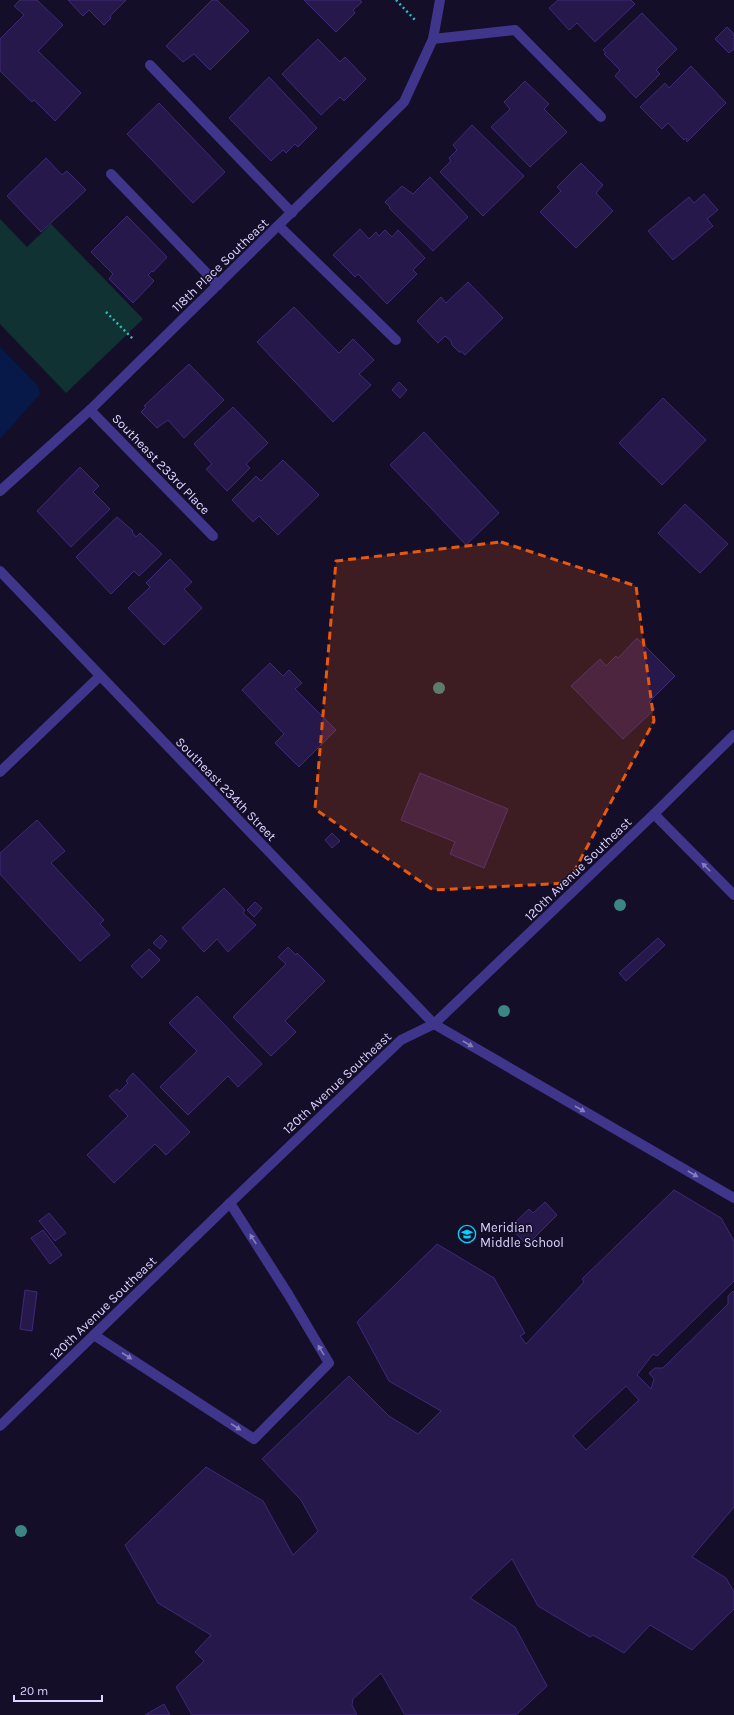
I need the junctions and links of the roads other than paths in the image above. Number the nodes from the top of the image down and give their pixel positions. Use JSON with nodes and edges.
{"nodes":[{"id":1,"x":440,"y":0,"type":"edge"},
{"id":2,"x":433,"y":38,"type":"junction"},
{"id":3,"x":150,"y":66,"type":"dead end"},
{"id":4,"x":601,"y":117,"type":"dead end"},
{"id":5,"x":111,"y":174,"type":"dead end"},
{"id":6,"x":292,"y":213,"type":"junction"},
{"id":7,"x":279,"y":226,"type":"junction"},
{"id":8,"x":218,"y":285,"type":"junction"},
{"id":9,"x":396,"y":340,"type":"dead end"},
{"id":10,"x":90,"y":410,"type":"junction"},
{"id":11,"x":0,"y":490,"type":"edge"},
{"id":12,"x":213,"y":536,"type":"dead end"},
{"id":13,"x":0,"y":571,"type":"edge"},
{"id":14,"x":100,"y":676,"type":"junction"},
{"id":15,"x":734,"y":735,"type":"edge"},
{"id":16,"x":0,"y":772,"type":"edge"},
{"id":17,"x":654,"y":814,"type":"junction"},
{"id":18,"x":734,"y":895,"type":"edge"},
{"id":19,"x":434,"y":1024,"type":"junction"},
{"id":20,"x":734,"y":1198,"type":"edge"},
{"id":21,"x":230,"y":1203,"type":"junction"},
{"id":22,"x":94,"y":1335,"type":"junction"},
{"id":23,"x":0,"y":1426,"type":"edge"}],
"edges":[{"from":1,"to":2,"type":"street","name":"118th Place Southeast"},
{"from":2,"to":4,"type":"street"},
{"from":2,"to":6,"type":"street","name":"118th Place Southeast"},
{"from":3,"to":6,"type":"street"},
{"from":5,"to":8,"type":"street"},
{"from":6,"to":7,"type":"street","name":"118th Place Southeast"},
{"from":7,"to":8,"type":"street","name":"118th Place Southeast"},
{"from":7,"to":9,"type":"street"},
{"from":8,"to":10,"type":"street","name":"118th Place Southeast"},
{"from":10,"to":11,"type":"street","name":"118th Place Southeast"},
{"from":10,"to":12,"type":"street","name":"Southeast 233rd Place"},
{"from":13,"to":14,"type":"street","name":"Southeast 234th Street"},
{"from":14,"to":16,"type":"street"},
{"from":14,"to":19,"type":"street","name":"Southeast 234th Street"},
{"from":15,"to":17,"type":"street","name":"120th Avenue Southeast"},
{"from":18,"to":17,"type":"street","one_way":true},
{"from":17,"to":19,"type":"street","name":"120th Avenue Southeast"},
{"from":19,"to":20,"type":"street","name":"Southeast 234th Street","one_way":true},
{"from":19,"to":21,"type":"street","name":"120th Avenue Southeast"},
{"from":21,"to":22,"type":"street","name":"120th Avenue Southeast"},
{"from":22,"to":21,"type":"street","one_way":true},
{"from":22,"to":23,"type":"street","name":"120th Avenue Southeast"}]}
